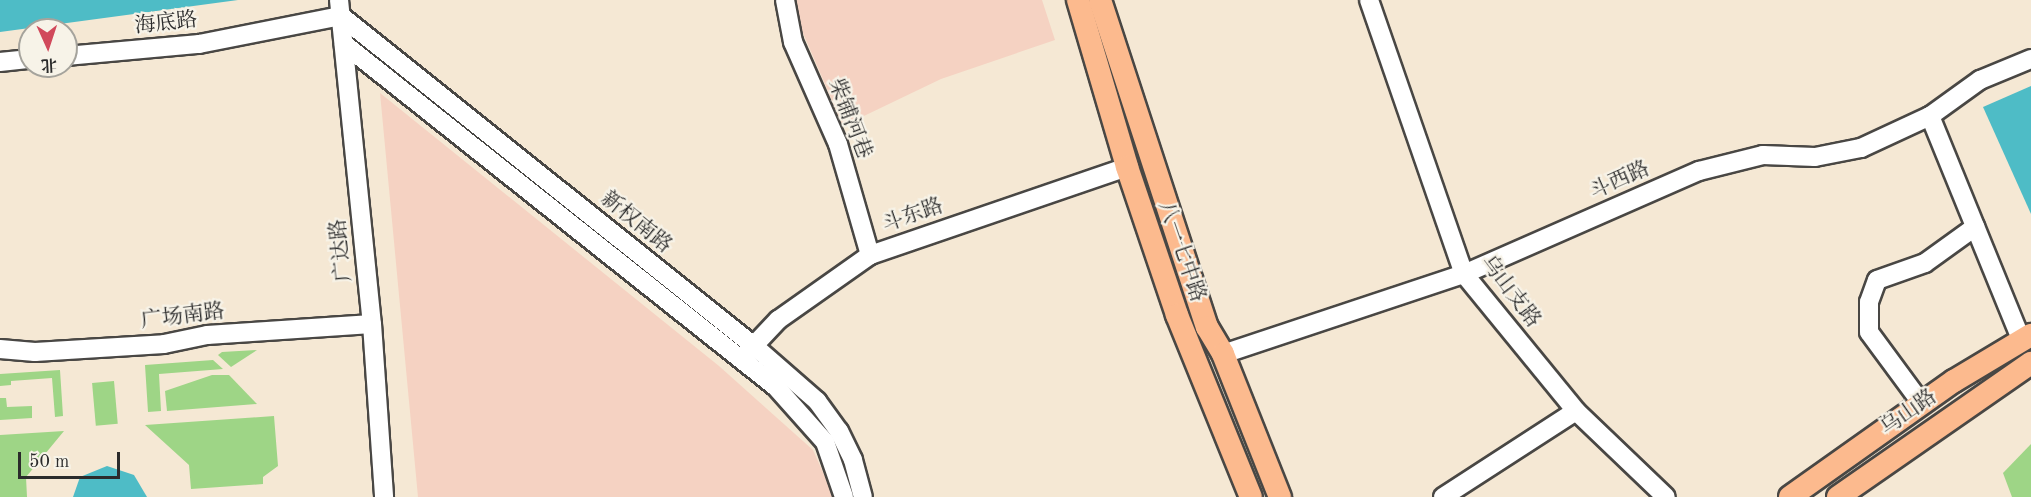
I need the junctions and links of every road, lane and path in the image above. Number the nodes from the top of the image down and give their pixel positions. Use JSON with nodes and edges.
{"nodes":[{"id":1,"x":785,"y":0,"type":"edge"},
{"id":2,"x":1078,"y":0,"type":"edge"},
{"id":3,"x":1101,"y":0,"type":"edge"},
{"id":4,"x":1369,"y":0,"type":"edge"},
{"id":5,"x":340,"y":8,"type":"edge"},
{"id":6,"x":344,"y":45,"type":"junction"},
{"id":7,"x":78,"y":55,"type":"edge"},
{"id":8,"x":2031,"y":59,"type":"edge"},
{"id":9,"x":18,"y":60,"type":"edge"},
{"id":10,"x":0,"y":62,"type":"edge"},
{"id":11,"x":1930,"y":116,"type":"junction"},
{"id":12,"x":1127,"y":167,"type":"junction"},
{"id":13,"x":1975,"y":226,"type":"junction"},
{"id":14,"x":870,"y":255,"type":"junction"},
{"id":15,"x":1464,"y":274,"type":"junction"},
{"id":16,"x":372,"y":324,"type":"junction"},
{"id":17,"x":2027,"y":338,"type":"edge"},
{"id":18,"x":0,"y":349,"type":"edge"},
{"id":19,"x":748,"y":352,"type":"junction"},
{"id":20,"x":1222,"y":354,"type":"junction"},
{"id":21,"x":2031,"y":363,"type":"edge"},
{"id":22,"x":1922,"y":404,"type":"junction"},
{"id":23,"x":1576,"y":411,"type":"junction"},
{"id":24,"x":384,"y":497,"type":"edge"},
{"id":25,"x":844,"y":497,"type":"edge"},
{"id":26,"x":863,"y":497,"type":"edge"},
{"id":27,"x":1251,"y":497,"type":"edge"},
{"id":28,"x":1280,"y":497,"type":"edge"},
{"id":29,"x":1443,"y":497,"type":"edge"},
{"id":30,"x":1666,"y":497,"type":"edge"},
{"id":31,"x":1790,"y":497,"type":"edge"},
{"id":32,"x":1839,"y":497,"type":"edge"}],
"edges":[{"from":1,"to":14,"type":"street","name":"柴铺河巷"},
{"from":2,"to":12,"type":"main road","name":"八一七中路"},
{"from":3,"to":20,"type":"main road","name":"八一七中路"},
{"from":4,"to":15,"type":"street","name":"乌山支路"},
{"from":5,"to":6,"type":"street","name":"广达路"},
{"from":5,"to":7,"type":"street","name":"海底路"},
{"from":5,"to":19,"type":"street","name":"新权南路"},
{"from":6,"to":16,"type":"street","name":"广达路"},
{"from":6,"to":19,"type":"street","name":"新权南路"},
{"from":8,"to":11,"type":"street","name":"斗西路"},
{"from":9,"to":10,"type":"street"},
{"from":11,"to":13,"type":"street"},
{"from":11,"to":15,"type":"street","name":"斗西路"},
{"from":12,"to":14,"type":"street","name":"斗东路"},
{"from":12,"to":27,"type":"main road","name":"八一七中路"},
{"from":13,"to":17,"type":"street"},
{"from":13,"to":22,"type":"street"},
{"from":14,"to":19,"type":"street","name":"斗东路"},
{"from":15,"to":20,"type":"street","name":"斗西路"},
{"from":15,"to":23,"type":"street","name":"乌山支路"},
{"from":16,"to":18,"type":"street","name":"广场南路"},
{"from":16,"to":24,"type":"street","name":"广达路"},
{"from":17,"to":22,"type":"main road","name":"乌山路"},
{"from":19,"to":25,"type":"street","name":"新权南路"},
{"from":19,"to":26,"type":"street","name":"新权南路"},
{"from":20,"to":28,"type":"main road","name":"八一七中路"},
{"from":21,"to":32,"type":"main road","name":"乌山路"},
{"from":22,"to":31,"type":"main road","name":"乌山路"},
{"from":23,"to":29,"type":"street"},
{"from":23,"to":30,"type":"street","name":"乌山支路"}]}
